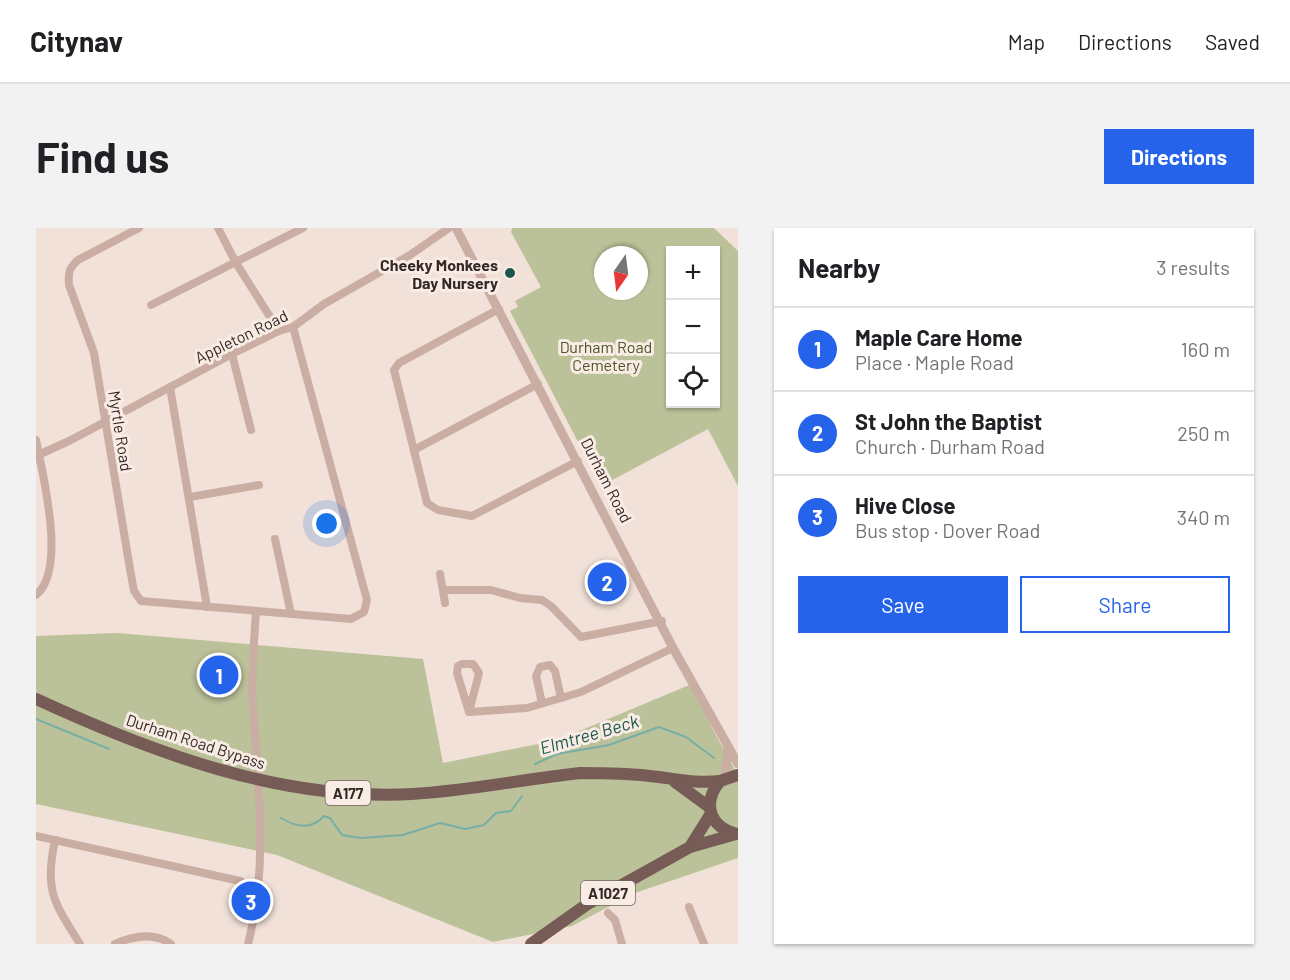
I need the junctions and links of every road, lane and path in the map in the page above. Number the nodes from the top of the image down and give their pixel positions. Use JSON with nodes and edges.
{"nodes":[{"id":1,"x":139,"y":228,"type":"edge"},
{"id":2,"x":218,"y":228,"type":"edge"},
{"id":3,"x":303,"y":228,"type":"edge"},
{"id":4,"x":449,"y":228,"type":"edge"},
{"id":5,"x":456,"y":228,"type":"edge"},
{"id":6,"x":236,"y":263,"type":"junction"},
{"id":7,"x":152,"y":306,"type":"dead end"},
{"id":8,"x":499,"y":309,"type":"junction"},
{"id":9,"x":293,"y":327,"type":"junction"},
{"id":10,"x":279,"y":331,"type":"junction"},
{"id":11,"x":232,"y":354,"type":"junction"},
{"id":12,"x":538,"y":384,"type":"junction"},
{"id":13,"x":170,"y":387,"type":"junction"},
{"id":14,"x":105,"y":422,"type":"junction"},
{"id":15,"x":251,"y":430,"type":"dead end"},
{"id":16,"x":36,"y":440,"type":"edge"},
{"id":17,"x":414,"y":450,"type":"junction"},
{"id":18,"x":37,"y":455,"type":"edge"},
{"id":19,"x":578,"y":461,"type":"junction"},
{"id":20,"x":259,"y":485,"type":"dead end"},
{"id":21,"x":190,"y":497,"type":"junction"},
{"id":22,"x":275,"y":539,"type":"dead end"},
{"id":23,"x":440,"y":574,"type":"dead end"},
{"id":24,"x":443,"y":591,"type":"junction"},
{"id":25,"x":36,"y":595,"type":"edge"},
{"id":26,"x":445,"y":603,"type":"dead end"},
{"id":27,"x":207,"y":607,"type":"junction"},
{"id":28,"x":256,"y":611,"type":"junction"},
{"id":29,"x":291,"y":614,"type":"junction"},
{"id":30,"x":662,"y":621,"type":"junction"},
{"id":31,"x":673,"y":648,"type":"junction"},
{"id":32,"x":561,"y":698,"type":"junction"},
{"id":33,"x":36,"y":699,"type":"edge"},
{"id":34,"x":542,"y":703,"type":"junction"},
{"id":35,"x":468,"y":712,"type":"junction"},
{"id":36,"x":728,"y":747,"type":"junction"},
{"id":37,"x":738,"y":764,"type":"edge"},
{"id":38,"x":728,"y":778,"type":"edge"},
{"id":39,"x":674,"y":781,"type":"junction"},
{"id":40,"x":710,"y":811,"type":"junction"},
{"id":41,"x":737,"y":834,"type":"edge"},
{"id":42,"x":36,"y":836,"type":"edge"},
{"id":43,"x":55,"y":840,"type":"junction"},
{"id":44,"x":690,"y":848,"type":"junction"},
{"id":45,"x":240,"y":881,"type":"dead end"},
{"id":46,"x":690,"y":907,"type":"dead end"},
{"id":47,"x":608,"y":913,"type":"dead end"},
{"id":48,"x":622,"y":914,"type":"dead end"},
{"id":49,"x":693,"y":918,"type":"junction"},
{"id":50,"x":615,"y":920,"type":"junction"},
{"id":51,"x":683,"y":922,"type":"dead end"},
{"id":52,"x":80,"y":944,"type":"edge"},
{"id":53,"x":115,"y":944,"type":"edge"},
{"id":54,"x":171,"y":944,"type":"edge"},
{"id":55,"x":248,"y":944,"type":"edge"},
{"id":56,"x":531,"y":944,"type":"edge"},
{"id":57,"x":622,"y":944,"type":"edge"},
{"id":58,"x":704,"y":944,"type":"edge"}],
"edges":[{"from":1,"to":14,"type":"street","name":"Myrtle Road"},
{"from":2,"to":6,"type":"street"},
{"from":3,"to":6,"type":"street"},
{"from":4,"to":9,"type":"street","name":"Appleton Road"},
{"from":5,"to":8,"type":"street","name":"Durham Road"},
{"from":6,"to":7,"type":"street"},
{"from":6,"to":10,"type":"street"},
{"from":8,"to":12,"type":"street","name":"Durham Road"},
{"from":8,"to":17,"type":"street"},
{"from":9,"to":10,"type":"street","name":"Appleton Road"},
{"from":9,"to":29,"type":"street"},
{"from":10,"to":11,"type":"street","name":"Appleton Road"},
{"from":11,"to":13,"type":"street","name":"Appleton Road"},
{"from":11,"to":15,"type":"street"},
{"from":12,"to":17,"type":"street"},
{"from":12,"to":19,"type":"street","name":"Durham Road"},
{"from":13,"to":14,"type":"street","name":"Appleton Road"},
{"from":13,"to":21,"type":"street"},
{"from":14,"to":18,"type":"street","name":"Appleton Road"},
{"from":14,"to":27,"type":"street","name":"Myrtle Road"},
{"from":16,"to":18,"type":"street"},
{"from":17,"to":19,"type":"street"},
{"from":18,"to":25,"type":"street"},
{"from":19,"to":30,"type":"street","name":"Durham Road"},
{"from":20,"to":21,"type":"street"},
{"from":21,"to":27,"type":"street"},
{"from":22,"to":29,"type":"street"},
{"from":23,"to":24,"type":"street"},
{"from":24,"to":26,"type":"street"},
{"from":24,"to":30,"type":"street"},
{"from":27,"to":28,"type":"street"},
{"from":28,"to":29,"type":"street"},
{"from":28,"to":55,"type":"street"},
{"from":30,"to":31,"type":"street","name":"Durham Road"},
{"from":31,"to":32,"type":"street"},
{"from":31,"to":36,"type":"street","name":"Durham Road"},
{"from":32,"to":34,"type":"street"},
{"from":32,"to":34,"type":"street"},
{"from":33,"to":39,"type":"main road","name":"Durham Road Bypass","number":"A177"},
{"from":34,"to":35,"type":"street"},
{"from":35,"to":35,"type":"street"},
{"from":36,"to":37,"type":"street","name":"Durham Road"},
{"from":36,"to":38,"type":"street"},
{"from":38,"to":39,"type":"main road","name":"Durham Road Bypass","number":"A177"},
{"from":38,"to":40,"type":"main road"},
{"from":39,"to":40,"type":"main road","name":"Durham Road Bypass","number":"A177"},
{"from":40,"to":41,"type":"main road"},
{"from":40,"to":44,"type":"main road"},
{"from":41,"to":44,"type":"main road","number":"A1027"},
{"from":42,"to":43,"type":"street"},
{"from":43,"to":45,"type":"street"},
{"from":43,"to":52,"type":"street"},
{"from":44,"to":56,"type":"main road","number":"A1027"},
{"from":46,"to":49,"type":"street"},
{"from":47,"to":50,"type":"street"},
{"from":48,"to":50,"type":"street"},
{"from":49,"to":51,"type":"street"},
{"from":49,"to":58,"type":"street"},
{"from":50,"to":57,"type":"street"},
{"from":53,"to":54,"type":"street"}]}
